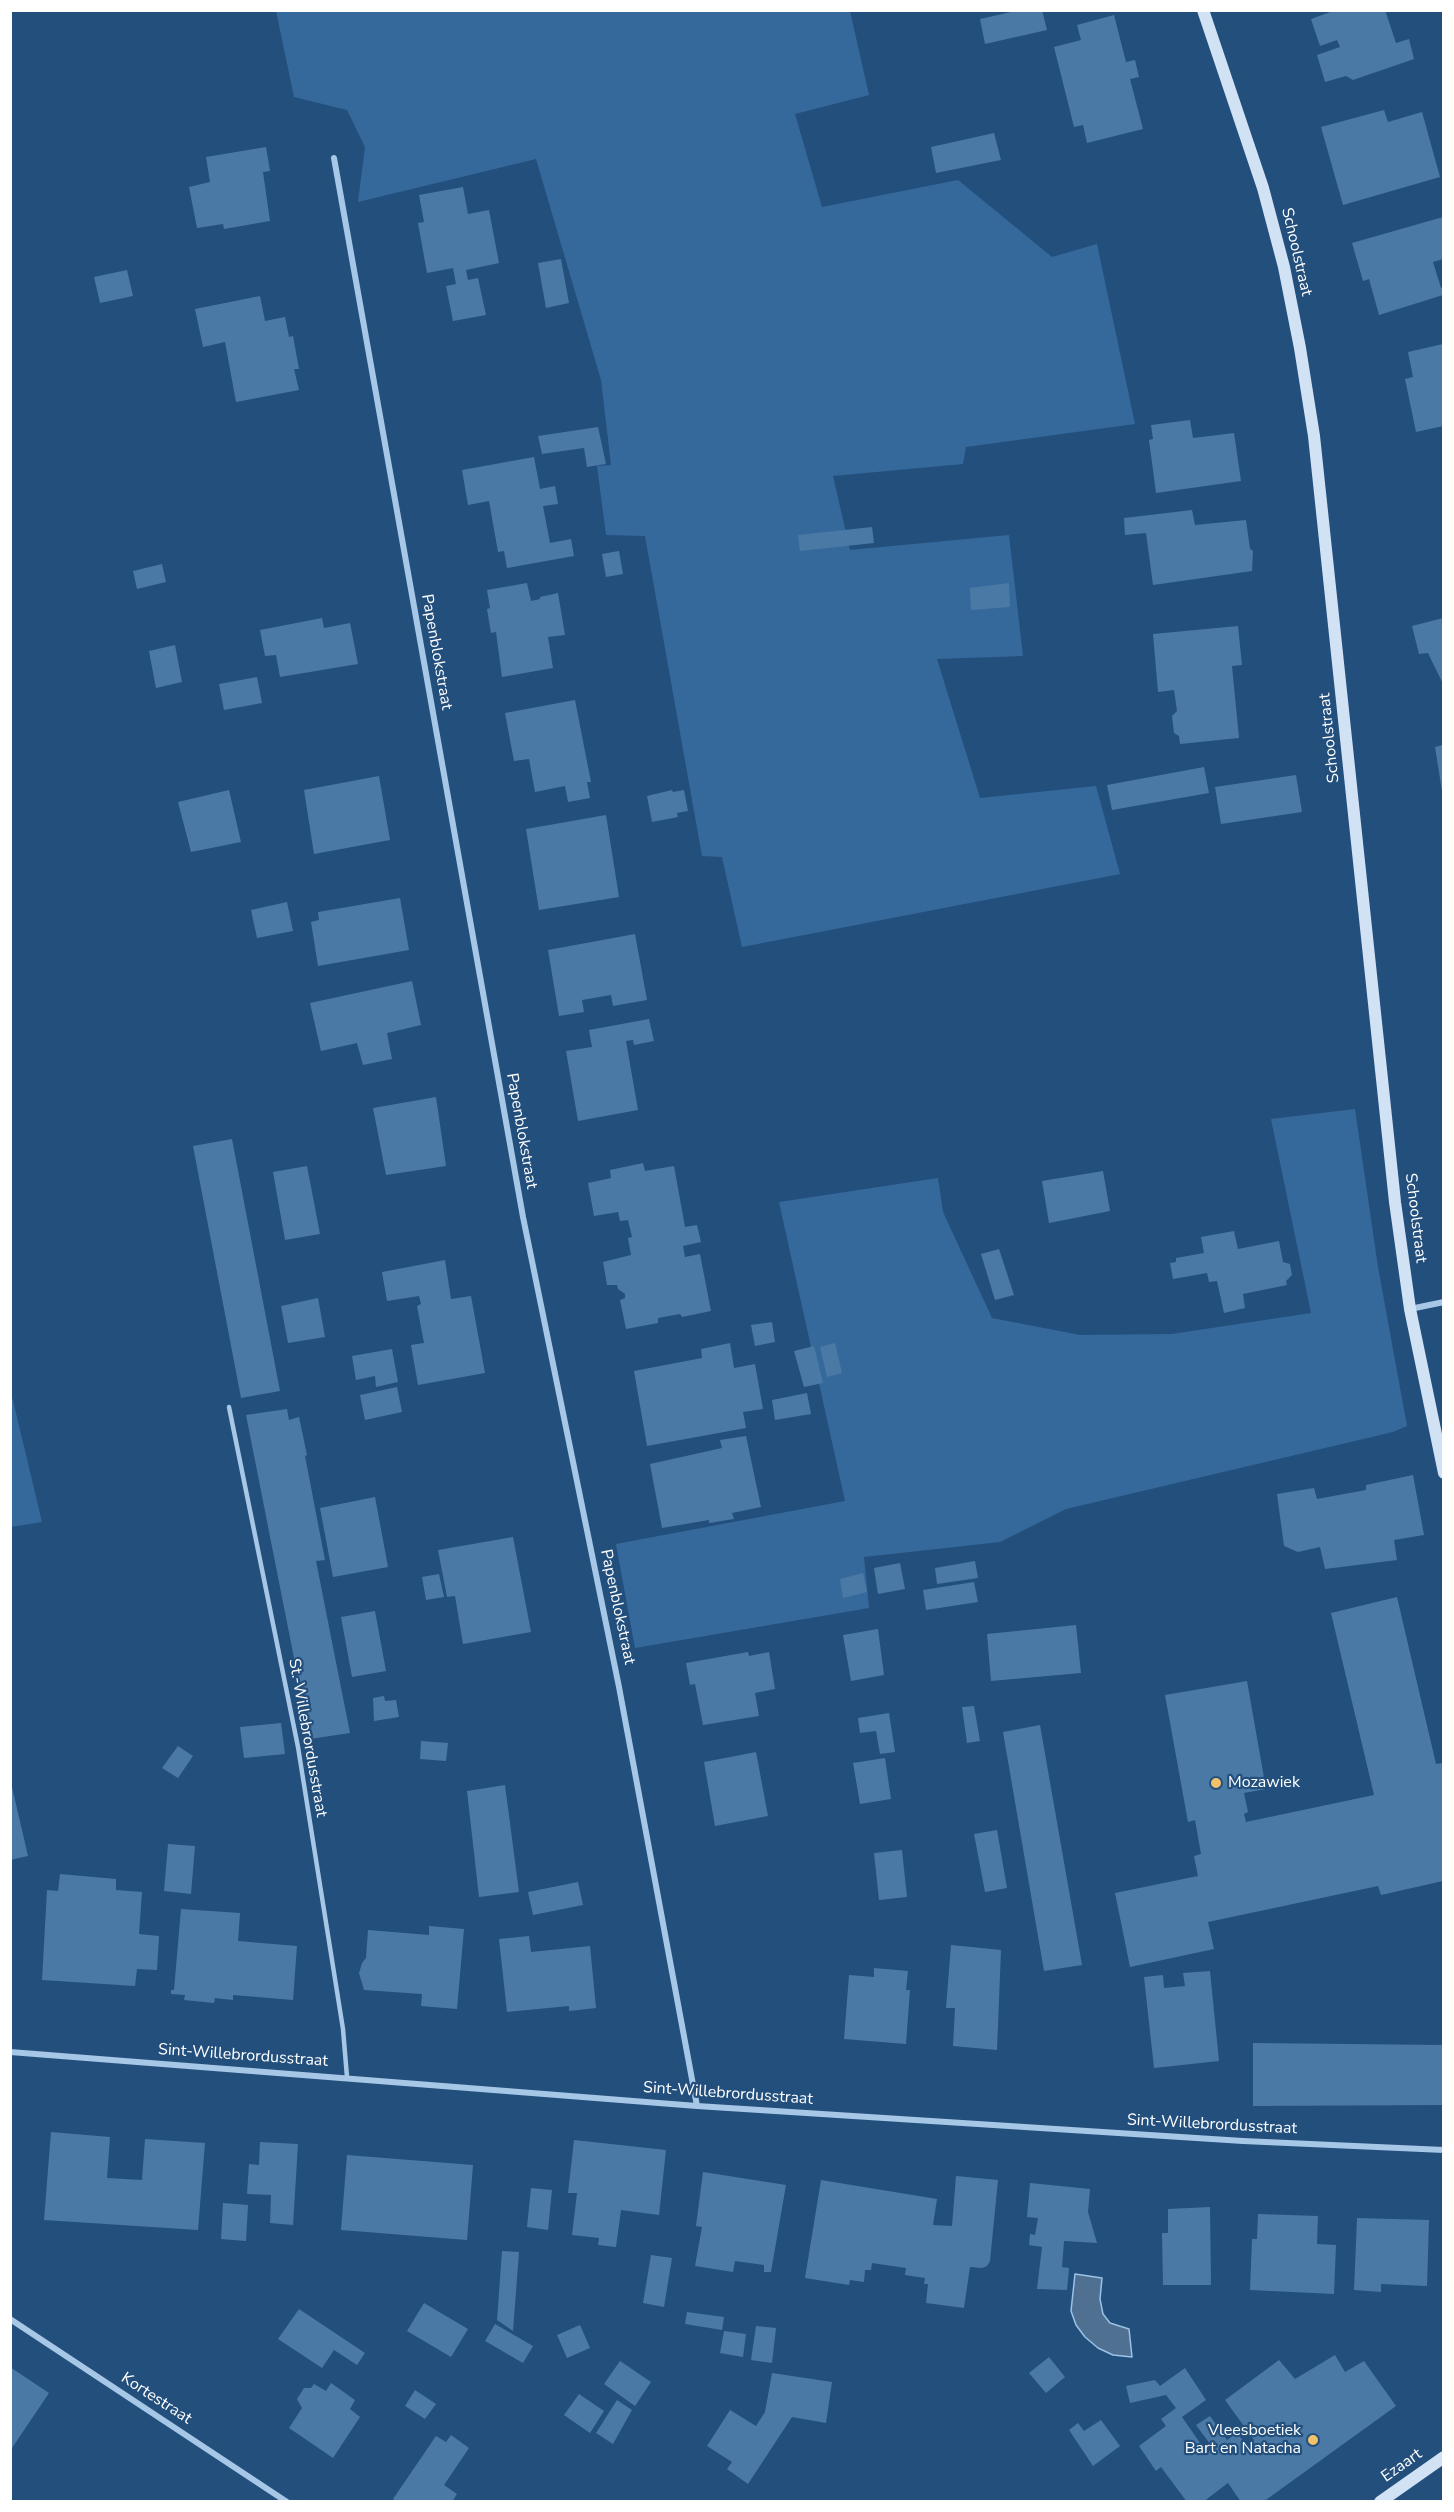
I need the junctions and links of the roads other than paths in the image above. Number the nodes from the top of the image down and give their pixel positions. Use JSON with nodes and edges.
{"nodes":[{"id":1,"x":1203,"y":10,"type":"edge"},
{"id":2,"x":334,"y":158,"type":"dead end"},
{"id":3,"x":1443,"y":1302,"type":"edge"},
{"id":4,"x":1410,"y":1309,"type":"junction"},
{"id":5,"x":230,"y":1407,"type":"dead end"},
{"id":6,"x":1443,"y":1473,"type":"edge"},
{"id":7,"x":10,"y":2052,"type":"edge"},
{"id":8,"x":348,"y":2077,"type":"junction"},
{"id":9,"x":697,"y":2106,"type":"junction"},
{"id":10,"x":1443,"y":2150,"type":"edge"},
{"id":11,"x":10,"y":2319,"type":"edge"},
{"id":12,"x":1443,"y":2457,"type":"edge"},
{"id":13,"x":287,"y":2502,"type":"edge"},
{"id":14,"x":1380,"y":2502,"type":"edge"}],
"edges":[{"from":1,"to":4,"type":"street","name":"Schoolstraat"},
{"from":2,"to":9,"type":"street","name":"Papenblokstraat"},
{"from":3,"to":4,"type":"street"},
{"from":4,"to":6,"type":"street","name":"Schoolstraat"},
{"from":5,"to":8,"type":"lane","name":"St.-Willebrordusstraat"},
{"from":7,"to":8,"type":"street","name":"Sint-Willebrordusstraat"},
{"from":8,"to":9,"type":"street","name":"Sint-Willebrordusstraat"},
{"from":9,"to":10,"type":"street","name":"Sint-Willebrordusstraat"},
{"from":11,"to":13,"type":"street","name":"Kortestraat"},
{"from":12,"to":14,"type":"street","name":"Ezaart"}]}
